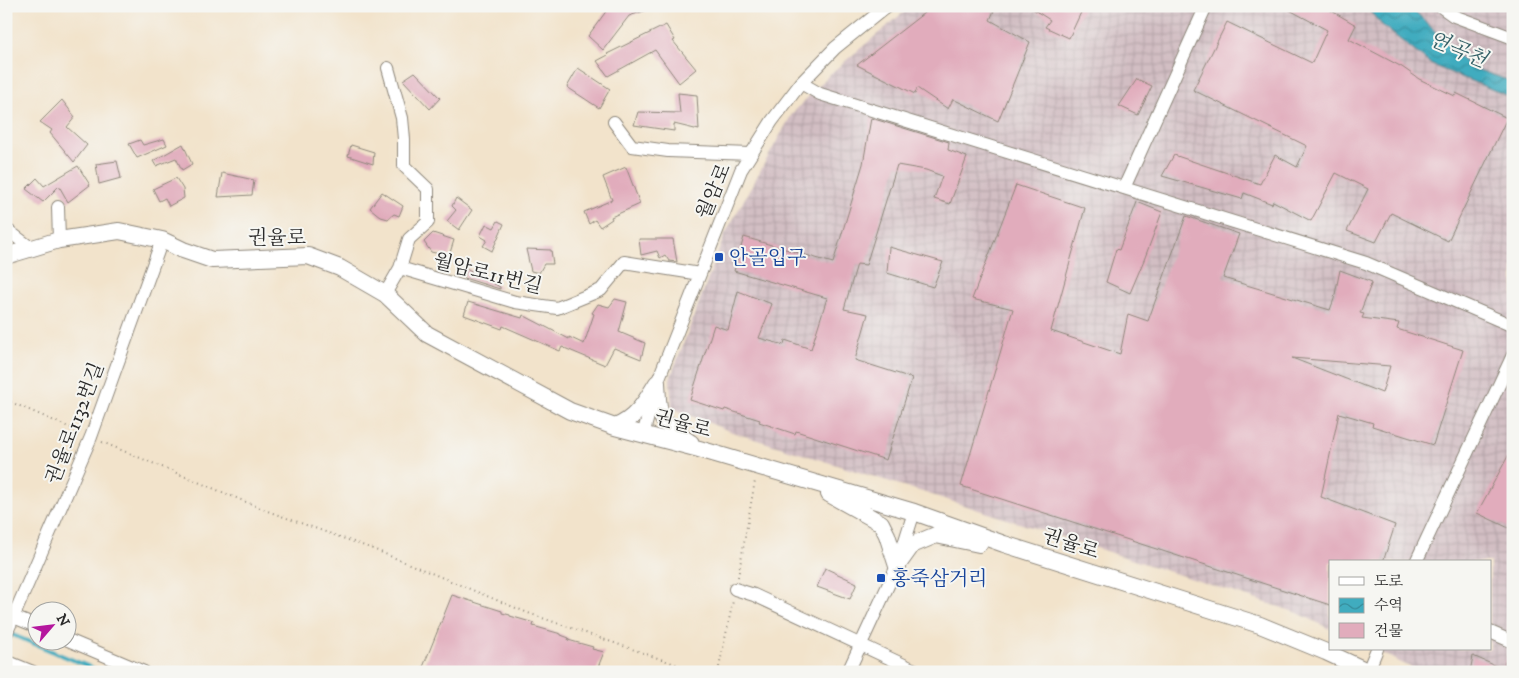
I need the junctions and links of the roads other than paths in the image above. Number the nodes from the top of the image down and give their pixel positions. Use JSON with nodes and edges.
{"nodes":[{"id":1,"x":887,"y":6,"type":"edge"},
{"id":2,"x":1206,"y":6,"type":"edge"},
{"id":3,"x":1440,"y":6,"type":"edge"},
{"id":4,"x":1513,"y":38,"type":"edge"},
{"id":5,"x":388,"y":68,"type":"dead end"},
{"id":6,"x":801,"y":83,"type":"junction"},
{"id":7,"x":614,"y":122,"type":"dead end"},
{"id":8,"x":751,"y":154,"type":"junction"},
{"id":9,"x":1124,"y":188,"type":"junction"},
{"id":10,"x":58,"y":207,"type":"dead end"},
{"id":11,"x":6,"y":229,"type":"edge"},
{"id":12,"x":59,"y":240,"type":"junction"},
{"id":13,"x":162,"y":240,"type":"junction"},
{"id":14,"x":31,"y":248,"type":"junction"},
{"id":15,"x":6,"y":256,"type":"edge"},
{"id":16,"x":400,"y":268,"type":"junction"},
{"id":17,"x":700,"y":274,"type":"junction"},
{"id":18,"x":385,"y":294,"type":"junction"},
{"id":19,"x":1513,"y":326,"type":"edge"},
{"id":20,"x":1513,"y":355,"type":"edge"},
{"id":21,"x":657,"y":383,"type":"junction"},
{"id":22,"x":615,"y":428,"type":"junction"},
{"id":23,"x":643,"y":435,"type":"junction"},
{"id":24,"x":699,"y":449,"type":"junction"},
{"id":25,"x":808,"y":481,"type":"junction"},
{"id":26,"x":914,"y":512,"type":"junction"},
{"id":27,"x":1004,"y":544,"type":"junction"},
{"id":28,"x":1417,"y":560,"type":"edge"},
{"id":29,"x":897,"y":566,"type":"junction"},
{"id":30,"x":735,"y":589,"type":"road end"},
{"id":31,"x":10,"y":615,"type":"edge"},
{"id":32,"x":28,"y":623,"type":"edge"},
{"id":33,"x":1492,"y":633,"type":"edge"},
{"id":34,"x":6,"y":634,"type":"edge"},
{"id":35,"x":1513,"y":642,"type":"edge"},
{"id":36,"x":78,"y":644,"type":"edge"},
{"id":37,"x":860,"y":645,"type":"junction"},
{"id":38,"x":1377,"y":650,"type":"edge"},
{"id":39,"x":6,"y":661,"type":"edge"},
{"id":40,"x":34,"y":672,"type":"edge"},
{"id":41,"x":144,"y":672,"type":"edge"},
{"id":42,"x":848,"y":672,"type":"edge"},
{"id":43,"x":918,"y":672,"type":"edge"},
{"id":44,"x":1368,"y":672,"type":"edge"}],
"edges":[{"from":1,"to":6,"type":"street","name":"월암로"},
{"from":2,"to":9,"type":"street"},
{"from":3,"to":4,"type":"street"},
{"from":5,"to":16,"type":"street","name":"월암로11번길"},
{"from":6,"to":8,"type":"street","name":"월암로"},
{"from":6,"to":9,"type":"street"},
{"from":7,"to":8,"type":"street"},
{"from":8,"to":17,"type":"street","name":"월암로"},
{"from":9,"to":19,"type":"street"},
{"from":10,"to":12,"type":"street"},
{"from":11,"to":14,"type":"street"},
{"from":12,"to":13,"type":"main road","name":"권율로"},
{"from":12,"to":14,"type":"main road","name":"권율로"},
{"from":13,"to":18,"type":"main road","name":"권율로"},
{"from":13,"to":31,"type":"street","name":"권율로1132번길"},
{"from":14,"to":15,"type":"main road","name":"권율로"},
{"from":16,"to":17,"type":"street","name":"월암로11번길"},
{"from":16,"to":18,"type":"street","name":"월암로11번길"},
{"from":17,"to":21,"type":"street","name":"월암로"},
{"from":18,"to":22,"type":"main road","name":"권율로"},
{"from":20,"to":28,"type":"street"},
{"from":21,"to":22,"type":"main road"},
{"from":21,"to":23,"type":"street","name":"월암로"},
{"from":21,"to":24,"type":"main road"},
{"from":22,"to":23,"type":"main road","name":"권율로"},
{"from":23,"to":24,"type":"main road","name":"권율로"},
{"from":24,"to":25,"type":"main road","name":"권율로"},
{"from":25,"to":26,"type":"main road","name":"권율로"},
{"from":25,"to":29,"type":"main road"},
{"from":26,"to":27,"type":"main road","name":"권율로"},
{"from":26,"to":29,"type":"street"},
{"from":27,"to":29,"type":"main road"},
{"from":27,"to":44,"type":"main road","name":"권율로"},
{"from":29,"to":37,"type":"street"},
{"from":30,"to":37,"type":"street"},
{"from":31,"to":32,"type":"street"},
{"from":31,"to":34,"type":"street","name":"권율로1132번길"},
{"from":33,"to":35,"type":"street"},
{"from":36,"to":41,"type":"street"},
{"from":37,"to":42,"type":"street"},
{"from":37,"to":43,"type":"street"},
{"from":38,"to":44,"type":"street"},
{"from":39,"to":40,"type":"street"}]}
